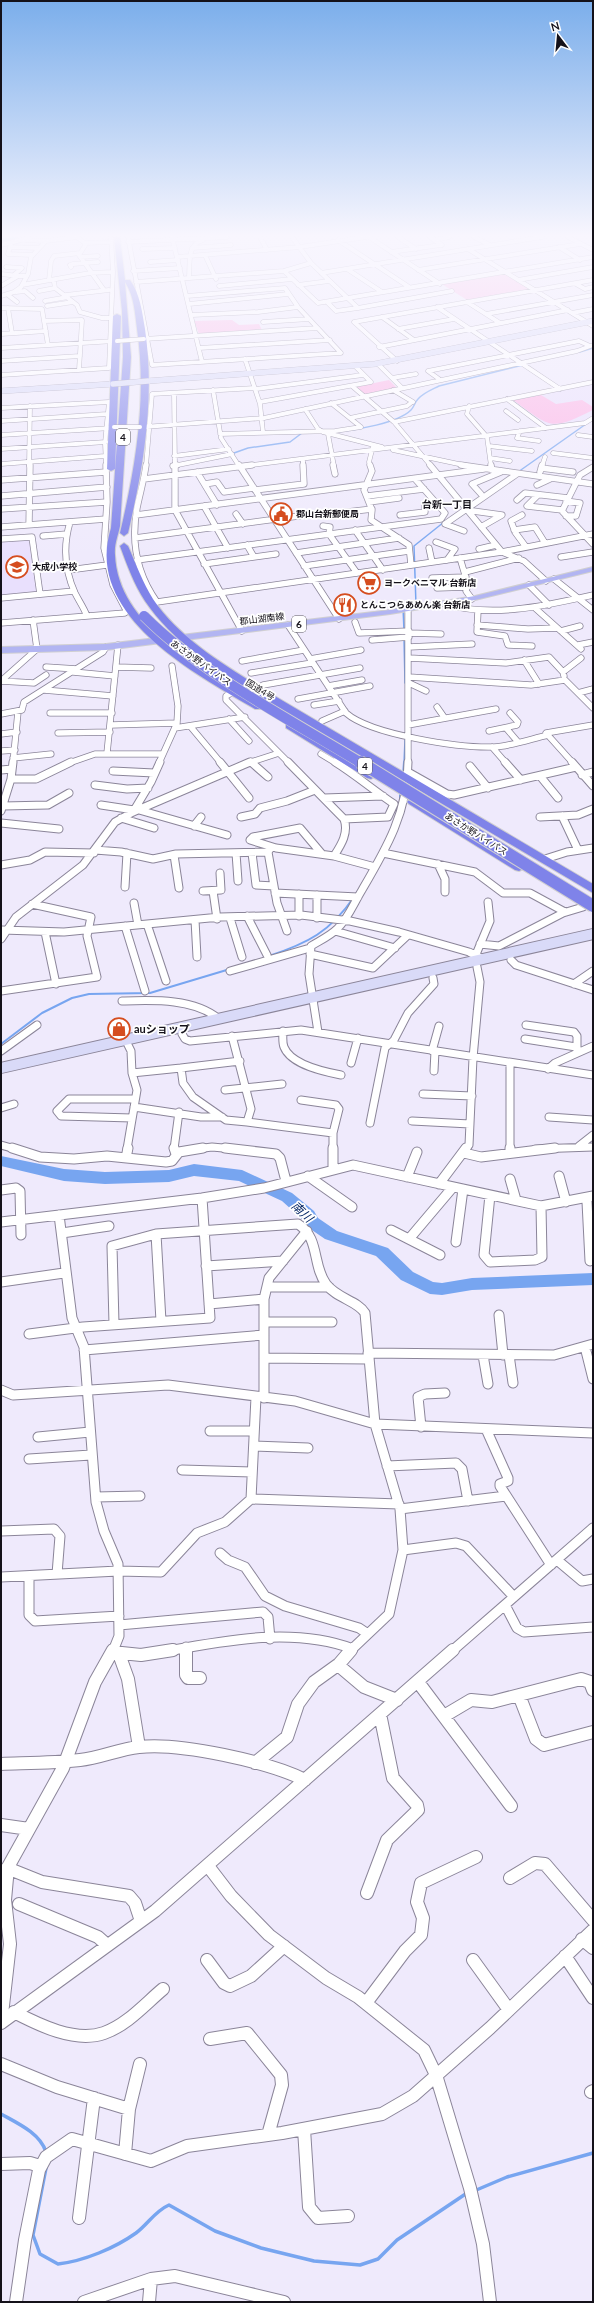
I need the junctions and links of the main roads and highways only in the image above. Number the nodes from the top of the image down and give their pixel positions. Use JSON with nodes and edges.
{"nodes":[{"id":1,"x":113,"y":344,"type":"edge"},
{"id":2,"x":127,"y":344,"type":"edge"},
{"id":3,"x":133,"y":344,"type":"edge"},
{"id":4,"x":146,"y":344,"type":"edge"},
{"id":5,"x":116,"y":522,"type":"junction"},
{"id":6,"x":124,"y":533,"type":"junction"},
{"id":7,"x":124,"y":546,"type":"junction"},
{"id":8,"x":592,"y":569,"type":"edge"},
{"id":9,"x":148,"y":616,"type":"junction"},
{"id":10,"x":184,"y":638,"type":"junction"},
{"id":11,"x":158,"y":641,"type":"junction"},
{"id":12,"x":1,"y":650,"type":"edge"},
{"id":13,"x":593,"y":889,"type":"edge"},
{"id":14,"x":593,"y":898,"type":"edge"},
{"id":15,"x":588,"y":906,"type":"edge"},
{"id":16,"x":593,"y":913,"type":"edge"}],
"edges":[{"from":1,"to":5,"type":"highway"},
{"from":2,"to":5,"type":"highway","name":"あさか野バイパス","number":"4"},
{"from":3,"to":6,"type":"highway","name":"あさか野バイパス","number":"4"},
{"from":4,"to":6,"type":"highway"},
{"from":5,"to":9,"type":"highway","name":"あさか野バイパス","number":"4"},
{"from":5,"to":11,"type":"highway"},
{"from":6,"to":7,"type":"highway","name":"あさか野バイパス","number":"4"},
{"from":7,"to":9,"type":"highway","name":"あさか野バイパス","number":"4"},
{"from":7,"to":10,"type":"highway","name":"国道4号"},
{"from":8,"to":10,"type":"main road","name":"郡山湖南線","number":"6"},
{"from":9,"to":14,"type":"highway","name":"あさか野バイパス","number":"4"},
{"from":9,"to":15,"type":"highway","name":"あさか野バイパス","number":"4","bridge":true},
{"from":10,"to":11,"type":"main road","name":"郡山湖南線","number":"6"},
{"from":10,"to":13,"type":"highway","name":"国道4号","number":"4"},
{"from":11,"to":12,"type":"main road","name":"郡山湖南線","number":"6"},
{"from":11,"to":15,"type":"highway","number":"4"},
{"from":15,"to":16,"type":"highway","number":"4"}]}
